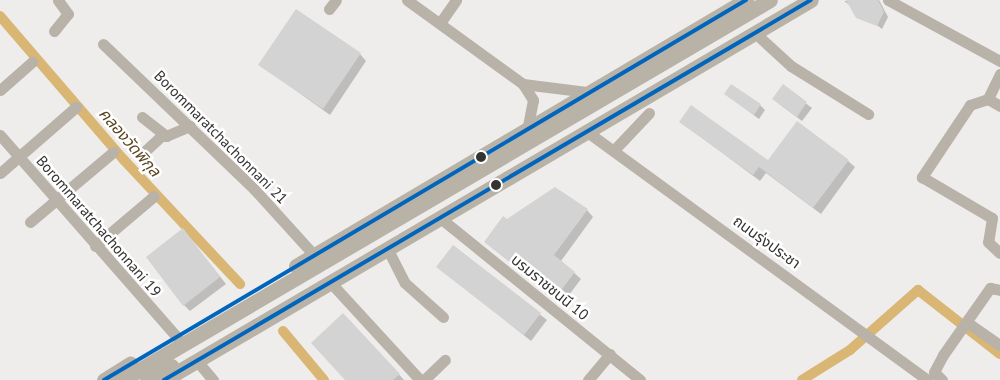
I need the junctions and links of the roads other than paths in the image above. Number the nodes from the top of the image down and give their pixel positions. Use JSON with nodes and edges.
{"nodes":[{"id":1,"x":58,"y":0,"type":"edge"},
{"id":2,"x":407,"y":0,"type":"edge"},
{"id":3,"x":456,"y":0,"type":"edge"},
{"id":4,"x":746,"y":0,"type":"edge"},
{"id":5,"x":770,"y":0,"type":"edge"},
{"id":6,"x":793,"y":0,"type":"edge"},
{"id":7,"x":810,"y":0,"type":"edge"},
{"id":8,"x":888,"y":0,"type":"edge"},
{"id":9,"x":440,"y":23,"type":"junction"},
{"id":10,"x":54,"y":31,"type":"dead end"},
{"id":11,"x":755,"y":33,"type":"junction"},
{"id":12,"x":103,"y":44,"type":"dead end"},
{"id":13,"x":1000,"y":61,"type":"edge"},
{"id":14,"x":32,"y":62,"type":"dead end"},
{"id":15,"x":1000,"y":74,"type":"edge"},
{"id":16,"x":523,"y":84,"type":"junction"},
{"id":17,"x":0,"y":90,"type":"edge"},
{"id":18,"x":587,"y":92,"type":"junction"},
{"id":19,"x":988,"y":99,"type":"junction"},
{"id":20,"x":1000,"y":106,"type":"edge"},
{"id":21,"x":76,"y":107,"type":"dead end"},
{"id":22,"x":649,"y":113,"type":"dead end"},
{"id":23,"x":868,"y":114,"type":"dead end"},
{"id":24,"x":142,"y":117,"type":"dead end"},
{"id":25,"x":190,"y":126,"type":"junction"},
{"id":26,"x":528,"y":126,"type":"junction"},
{"id":27,"x":586,"y":132,"type":"junction"},
{"id":28,"x":0,"y":135,"type":"edge"},
{"id":29,"x":162,"y":135,"type":"junction"},
{"id":30,"x":614,"y":150,"type":"junction"},
{"id":31,"x":114,"y":152,"type":"dead end"},
{"id":32,"x":144,"y":152,"type":"dead end"},
{"id":33,"x":18,"y":157,"type":"junction"},
{"id":34,"x":0,"y":173,"type":"edge"},
{"id":35,"x":154,"y":196,"type":"dead end"},
{"id":36,"x":56,"y":200,"type":"junction"},
{"id":37,"x":439,"y":217,"type":"junction"},
{"id":38,"x":30,"y":222,"type":"dead end"},
{"id":39,"x":95,"y":246,"type":"junction"},
{"id":40,"x":387,"y":248,"type":"junction"},
{"id":41,"x":1000,"y":253,"type":"edge"},
{"id":42,"x":314,"y":255,"type":"junction"},
{"id":43,"x":330,"y":282,"type":"junction"},
{"id":44,"x":1000,"y":290,"type":"edge"},
{"id":45,"x":443,"y":317,"type":"dead end"},
{"id":46,"x":968,"y":323,"type":"junction"},
{"id":47,"x":177,"y":337,"type":"junction"},
{"id":48,"x":1000,"y":345,"type":"edge"},
{"id":49,"x":610,"y":354,"type":"junction"},
{"id":50,"x":445,"y":360,"type":"dead end"},
{"id":51,"x":197,"y":361,"type":"junction"},
{"id":52,"x":416,"y":376,"type":"edge"},
{"id":53,"x":104,"y":380,"type":"edge"},
{"id":54,"x":122,"y":380,"type":"edge"},
{"id":55,"x":147,"y":380,"type":"edge"},
{"id":56,"x":164,"y":380,"type":"edge"},
{"id":57,"x":213,"y":380,"type":"edge"},
{"id":58,"x":403,"y":380,"type":"edge"},
{"id":59,"x":424,"y":380,"type":"edge"},
{"id":60,"x":588,"y":380,"type":"edge"},
{"id":61,"x":640,"y":380,"type":"edge"},
{"id":62,"x":928,"y":380,"type":"edge"},
{"id":63,"x":942,"y":380,"type":"edge"}],
"edges":[{"from":1,"to":10,"type":"street"},
{"from":2,"to":9,"type":"street"},
{"from":3,"to":9,"type":"street"},
{"from":4,"to":18,"type":"main road"},
{"from":5,"to":54,"type":"main road"},
{"from":6,"to":55,"type":"main road"},
{"from":7,"to":11,"type":"main road"},
{"from":8,"to":13,"type":"street"},
{"from":9,"to":16,"type":"street"},
{"from":11,"to":23,"type":"street"},
{"from":11,"to":27,"type":"main road"},
{"from":12,"to":25,"type":"street","name":"Borommaratchachonnani 21"},
{"from":14,"to":17,"type":"street"},
{"from":15,"to":19,"type":"street"},
{"from":16,"to":18,"type":"street"},
{"from":16,"to":26,"type":"street"},
{"from":18,"to":26,"type":"main road"},
{"from":19,"to":20,"type":"street"},
{"from":19,"to":41,"type":"street"},
{"from":21,"to":33,"type":"street"},
{"from":22,"to":30,"type":"street"},
{"from":24,"to":29,"type":"street"},
{"from":25,"to":29,"type":"street"},
{"from":25,"to":42,"type":"street","name":"Borommaratchachonnani 21"},
{"from":26,"to":42,"type":"main road"},
{"from":27,"to":30,"type":"street","name":"ถนนรุ่งประชา"},
{"from":27,"to":37,"type":"main road"},
{"from":28,"to":33,"type":"street","name":"Borommaratchachonnani 19"},
{"from":29,"to":32,"type":"street"},
{"from":30,"to":62,"type":"street","name":"ถนนรุ่งประชา"},
{"from":31,"to":36,"type":"street"},
{"from":33,"to":34,"type":"street"},
{"from":33,"to":36,"type":"street","name":"Borommaratchachonnani 19"},
{"from":35,"to":39,"type":"street"},
{"from":36,"to":38,"type":"street"},
{"from":36,"to":39,"type":"street","name":"Borommaratchachonnani 19"},
{"from":37,"to":40,"type":"main road"},
{"from":37,"to":49,"type":"street","name":"บรมราชชนนี 10"},
{"from":39,"to":47,"type":"street","name":"Borommaratchachonnani 19"},
{"from":40,"to":43,"type":"main road"},
{"from":40,"to":45,"type":"street"},
{"from":42,"to":47,"type":"main road"},
{"from":43,"to":51,"type":"main road"},
{"from":43,"to":52,"type":"street"},
{"from":44,"to":46,"type":"street"},
{"from":46,"to":48,"type":"street"},
{"from":46,"to":63,"type":"street"},
{"from":47,"to":53,"type":"main road"},
{"from":49,"to":60,"type":"street"},
{"from":49,"to":61,"type":"street","name":"บรมราชชนนี 10"},
{"from":50,"to":59,"type":"street"},
{"from":51,"to":56,"type":"main road"},
{"from":51,"to":57,"type":"street"},
{"from":52,"to":58,"type":"street"}]}
